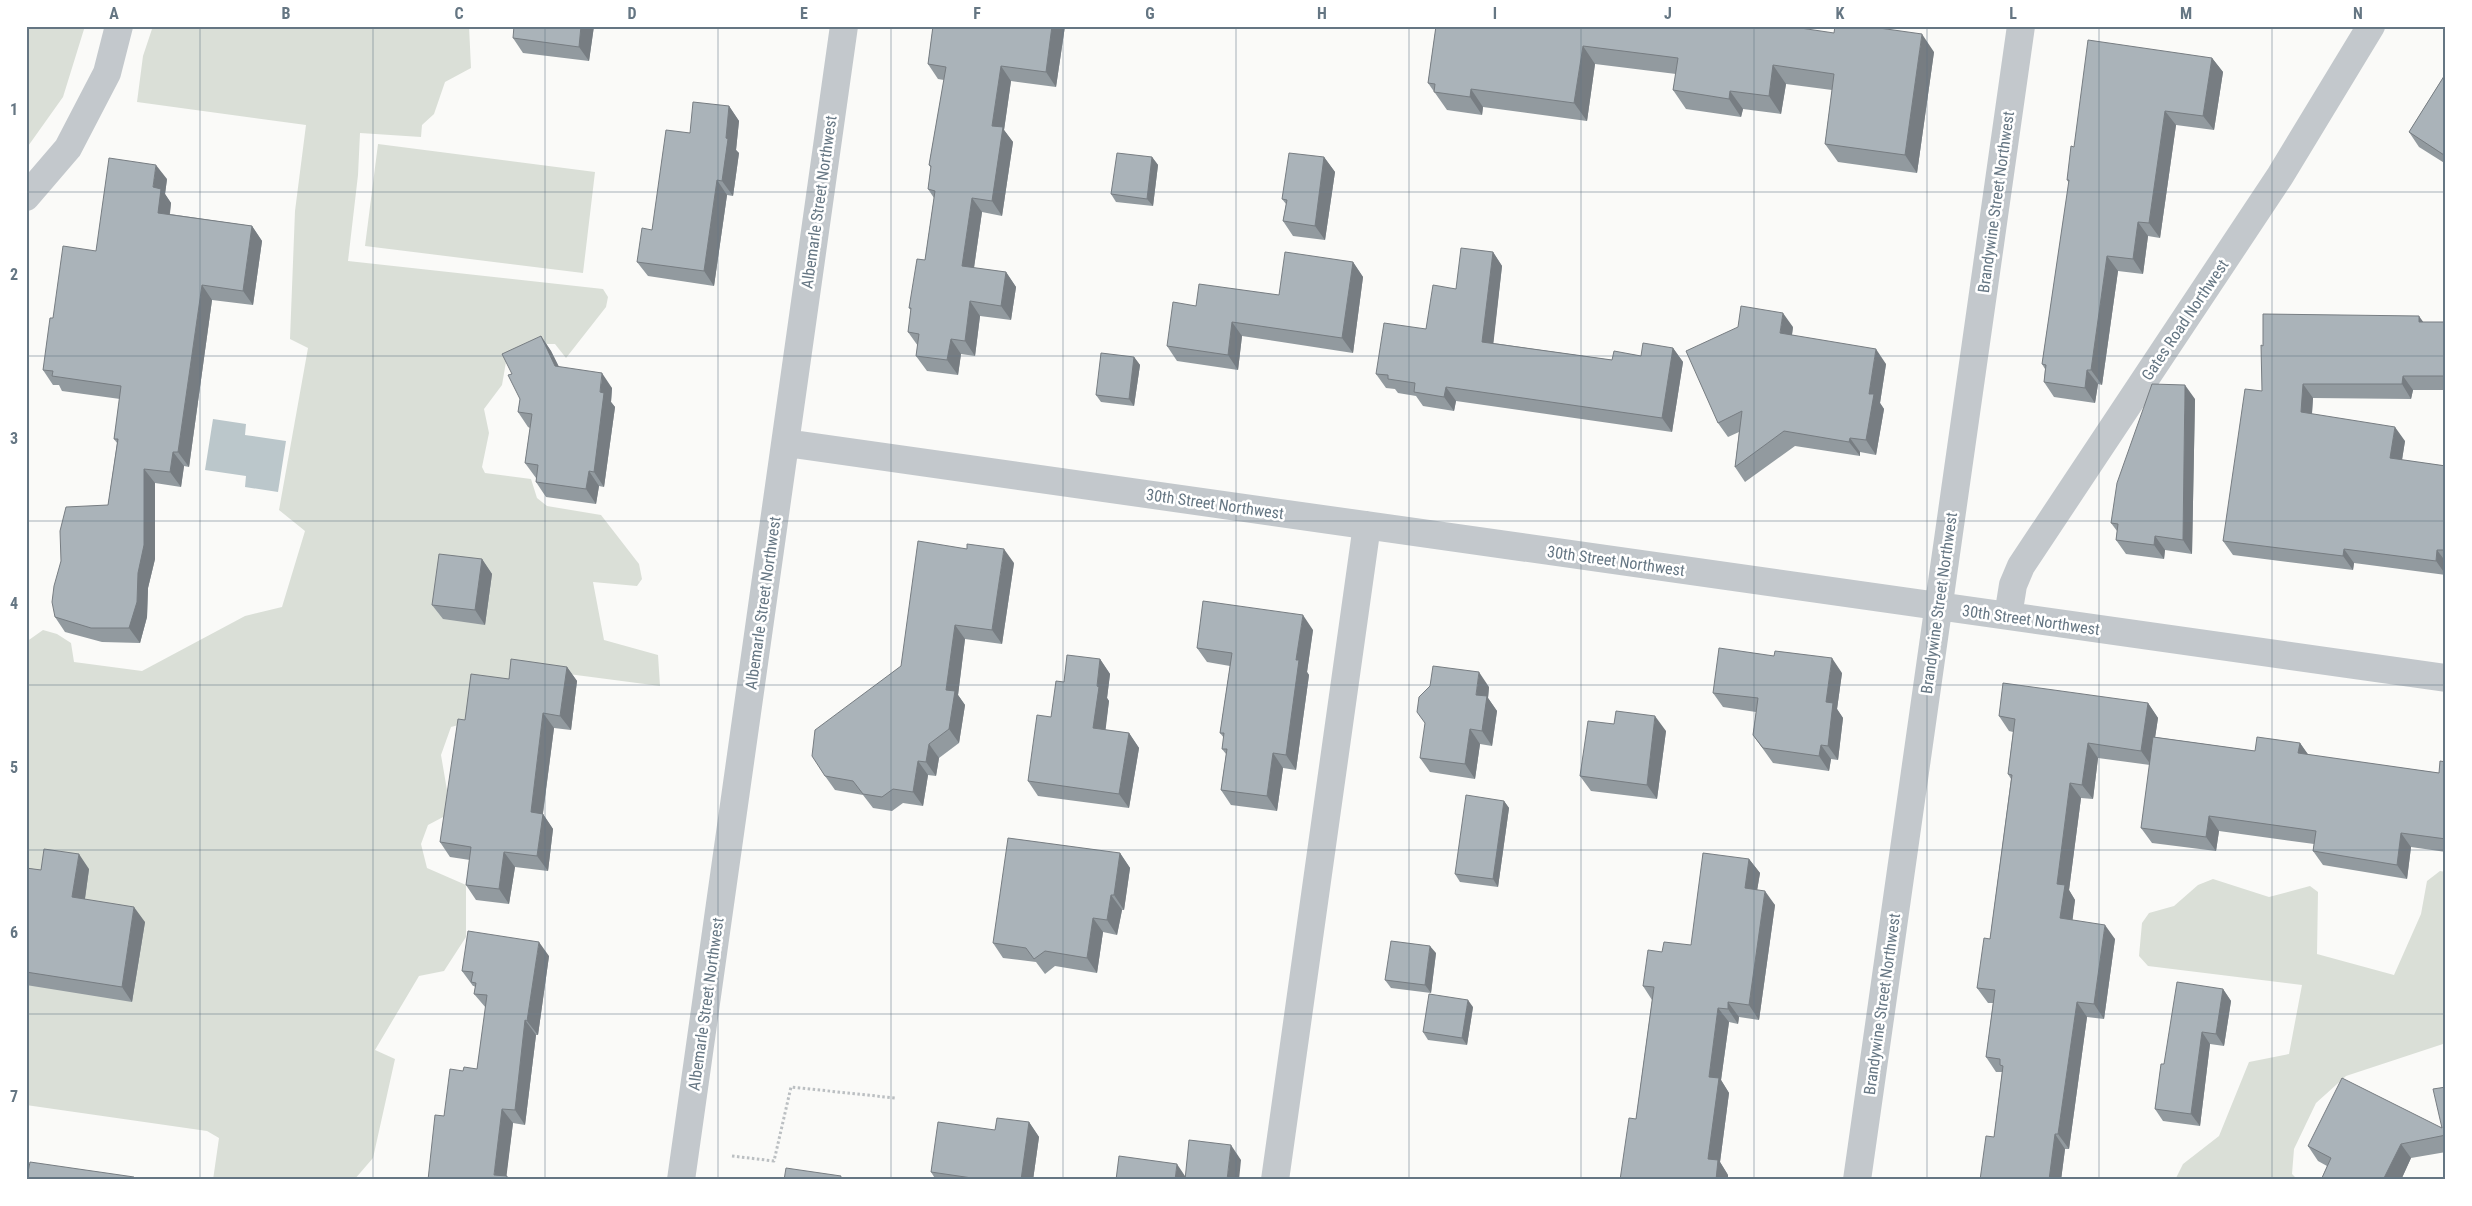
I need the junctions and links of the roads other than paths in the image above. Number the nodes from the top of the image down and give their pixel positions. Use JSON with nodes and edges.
{"nodes":[{"id":1,"x":119,"y":26,"type":"edge"},
{"id":2,"x":844,"y":26,"type":"edge"},
{"id":3,"x":2021,"y":26,"type":"edge"},
{"id":4,"x":2371,"y":26,"type":"edge"},
{"id":5,"x":26,"y":197,"type":"edge"},
{"id":6,"x":786,"y":443,"type":"junction"},
{"id":7,"x":1367,"y":526,"type":"junction"},
{"id":8,"x":1939,"y":606,"type":"junction"},
{"id":9,"x":2008,"y":616,"type":"junction"},
{"id":10,"x":2446,"y":678,"type":"edge"},
{"id":11,"x":681,"y":1180,"type":"edge"},
{"id":12,"x":1275,"y":1180,"type":"edge"},
{"id":13,"x":1858,"y":1180,"type":"edge"}],
"edges":[{"from":1,"to":5,"type":"street"},
{"from":2,"to":6,"type":"street","name":"Albemarle Street Northwest"},
{"from":3,"to":8,"type":"street","name":"Brandywine Street Northwest"},
{"from":4,"to":9,"type":"street","name":"Gates Road Northwest"},
{"from":6,"to":7,"type":"street","name":"30th Street Northwest"},
{"from":6,"to":11,"type":"street","name":"Albemarle Street Northwest"},
{"from":7,"to":8,"type":"street","name":"30th Street Northwest"},
{"from":7,"to":12,"type":"street"},
{"from":8,"to":9,"type":"street","name":"30th Street Northwest"},
{"from":8,"to":13,"type":"street","name":"Brandywine Street Northwest"},
{"from":9,"to":10,"type":"street","name":"30th Street Northwest"}]}
